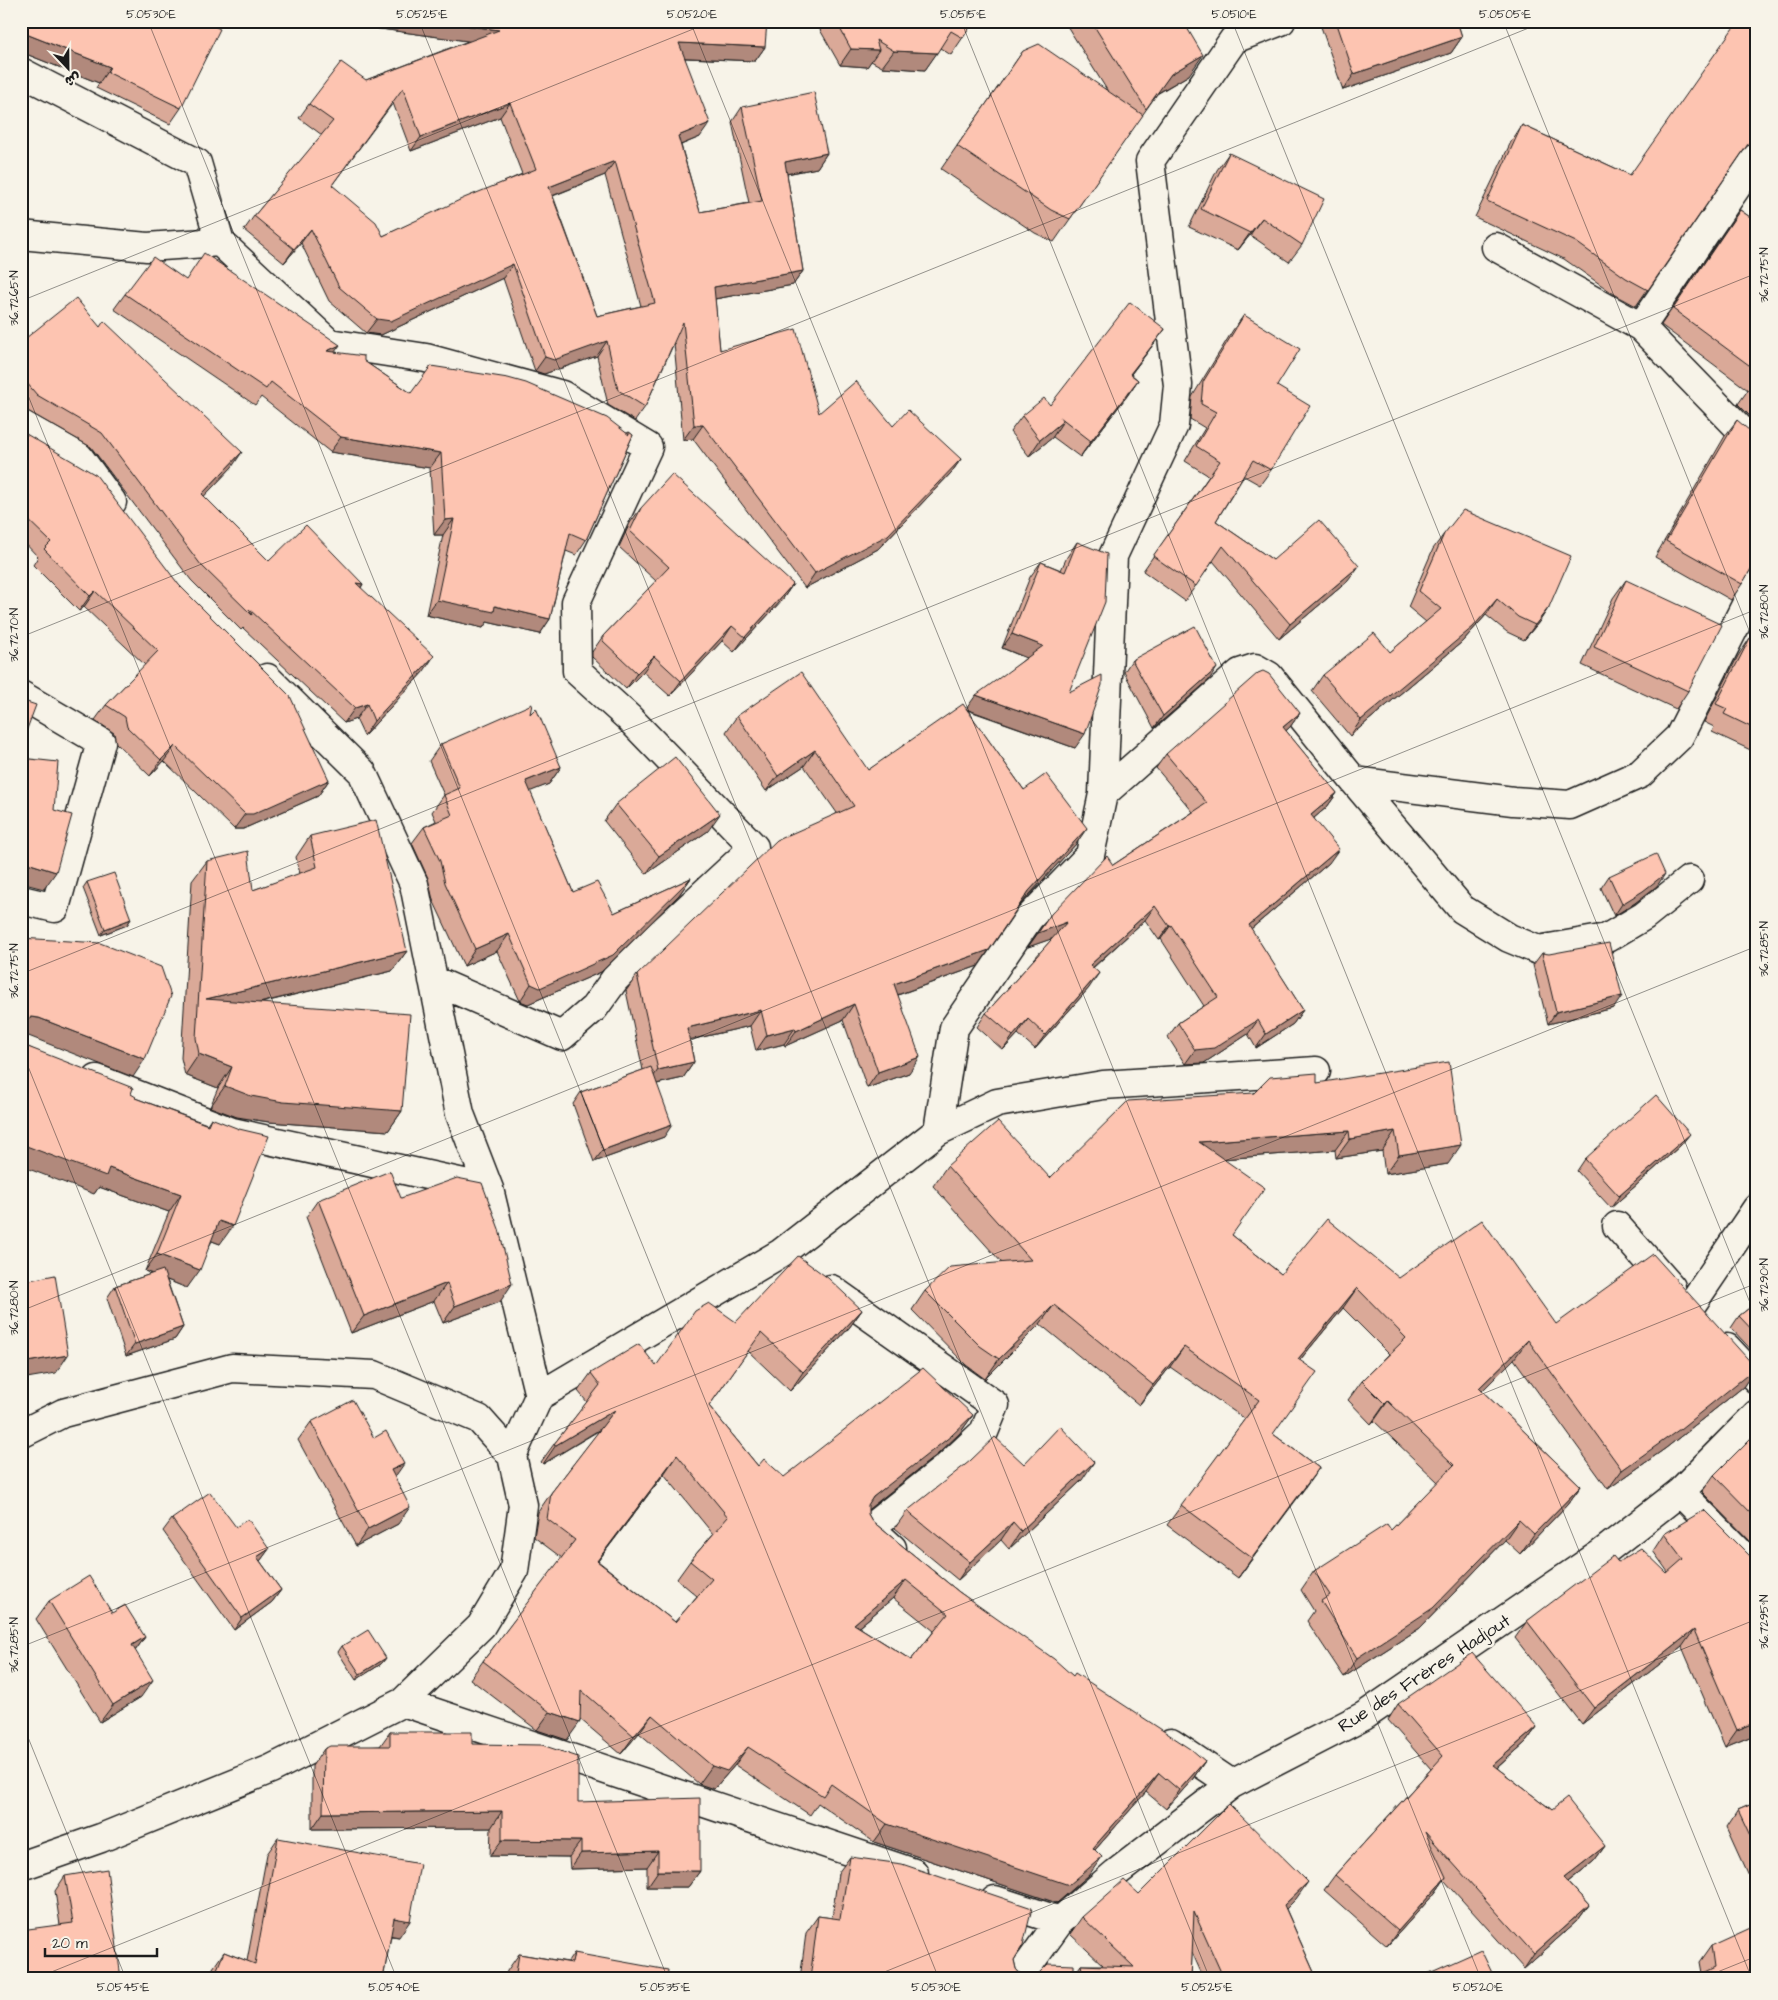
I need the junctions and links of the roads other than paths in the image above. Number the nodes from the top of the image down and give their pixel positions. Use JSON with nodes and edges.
{"nodes":[{"id":1,"x":1281,"y":21,"type":"edge"},
{"id":2,"x":21,"y":72,"type":"edge"},
{"id":3,"x":1757,"y":157,"type":"edge"},
{"id":4,"x":21,"y":234,"type":"edge"},
{"id":5,"x":220,"y":242,"type":"junction"},
{"id":6,"x":1496,"y":247,"type":"dead end"},
{"id":7,"x":1640,"y":327,"type":"junction"},
{"id":8,"x":21,"y":424,"type":"edge"},
{"id":9,"x":1757,"y":443,"type":"edge"},
{"id":10,"x":126,"y":520,"type":"edge"},
{"id":11,"x":1757,"y":583,"type":"edge"},
{"id":12,"x":250,"y":660,"type":"edge"},
{"id":13,"x":21,"y":695,"type":"edge"},
{"id":14,"x":1354,"y":781,"type":"junction"},
{"id":15,"x":1104,"y":794,"type":"junction"},
{"id":16,"x":1689,"y":880,"type":"dead end"},
{"id":17,"x":21,"y":900,"type":"edge"},
{"id":18,"x":433,"y":980,"type":"junction"},
{"id":19,"x":76,"y":1071,"type":"edge"},
{"id":20,"x":1316,"y":1071,"type":"edge"},
{"id":21,"x":938,"y":1131,"type":"junction"},
{"id":22,"x":489,"y":1189,"type":"junction"},
{"id":23,"x":1757,"y":1208,"type":"edge"},
{"id":24,"x":1617,"y":1226,"type":"dead end"},
{"id":25,"x":781,"y":1254,"type":"junction"},
{"id":26,"x":1690,"y":1307,"type":"junction"},
{"id":27,"x":1757,"y":1380,"type":"edge"},
{"id":28,"x":539,"y":1396,"type":"junction"},
{"id":29,"x":1757,"y":1414,"type":"edge"},
{"id":30,"x":21,"y":1434,"type":"edge"},
{"id":31,"x":512,"y":1456,"type":"junction"},
{"id":32,"x":1680,"y":1492,"type":"junction"},
{"id":33,"x":911,"y":1564,"type":"edge"},
{"id":34,"x":1757,"y":1570,"type":"edge"},
{"id":35,"x":403,"y":1702,"type":"junction"},
{"id":36,"x":1151,"y":1730,"type":"edge"},
{"id":37,"x":1232,"y":1784,"type":"junction"},
{"id":38,"x":21,"y":1866,"type":"edge"},
{"id":39,"x":938,"y":1881,"type":"edge"},
{"id":40,"x":976,"y":1893,"type":"edge"},
{"id":41,"x":1060,"y":1922,"type":"junction"},
{"id":42,"x":1018,"y":1979,"type":"edge"}],
"edges":[{"from":1,"to":15,"type":"street"},
{"from":2,"to":5,"type":"street"},
{"from":3,"to":7,"type":"street"},
{"from":4,"to":5,"type":"street"},
{"from":5,"to":18,"type":"street"},
{"from":6,"to":7,"type":"street"},
{"from":7,"to":9,"type":"street"},
{"from":8,"to":10,"type":"street"},
{"from":11,"to":14,"type":"street"},
{"from":12,"to":18,"type":"street"},
{"from":13,"to":17,"type":"street"},
{"from":14,"to":15,"type":"street"},
{"from":14,"to":16,"type":"street"},
{"from":15,"to":21,"type":"street"},
{"from":18,"to":22,"type":"street"},
{"from":19,"to":22,"type":"street"},
{"from":20,"to":21,"type":"street"},
{"from":21,"to":25,"type":"street"},
{"from":22,"to":28,"type":"street"},
{"from":23,"to":26,"type":"street"},
{"from":24,"to":26,"type":"street"},
{"from":25,"to":28,"type":"street"},
{"from":25,"to":33,"type":"street"},
{"from":26,"to":27,"type":"street"},
{"from":28,"to":31,"type":"street"},
{"from":29,"to":32,"type":"street","name":"Rue des Frères Hadjout"},
{"from":30,"to":31,"type":"street"},
{"from":31,"to":35,"type":"street"},
{"from":32,"to":34,"type":"street"},
{"from":32,"to":37,"type":"street","name":"Rue des Frères Hadjout"},
{"from":35,"to":38,"type":"street"},
{"from":35,"to":39,"type":"street"},
{"from":36,"to":37,"type":"street"},
{"from":37,"to":41,"type":"street","name":"Rue des Frères Hadjout"},
{"from":40,"to":41,"type":"street"},
{"from":41,"to":42,"type":"street","name":"Rue des Frères Hadjout"}]}
